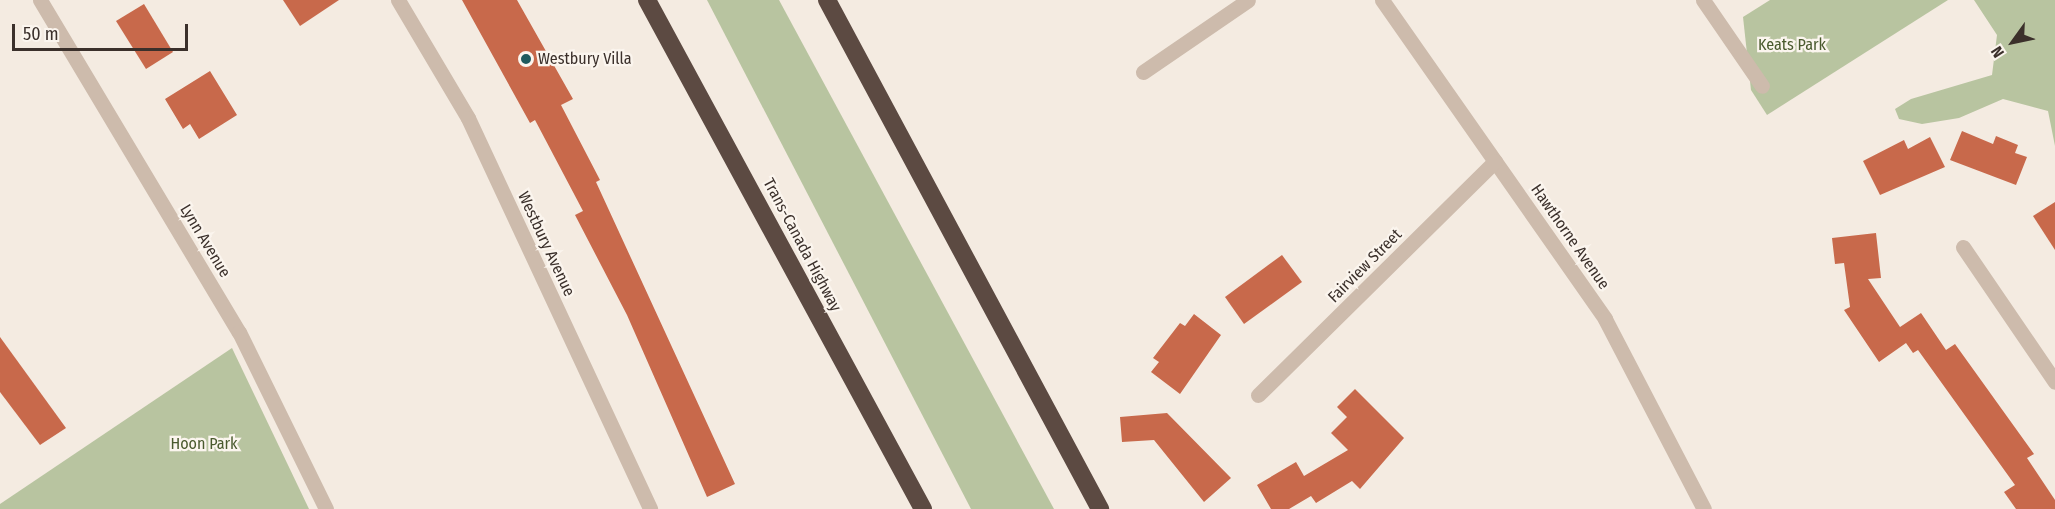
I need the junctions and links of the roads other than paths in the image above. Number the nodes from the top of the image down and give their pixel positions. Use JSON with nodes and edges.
{"nodes":[{"id":1,"x":40,"y":0,"type":"edge"},
{"id":2,"x":398,"y":0,"type":"edge"},
{"id":3,"x":647,"y":0,"type":"edge"},
{"id":4,"x":827,"y":0,"type":"edge"},
{"id":5,"x":1248,"y":0,"type":"edge"},
{"id":6,"x":1382,"y":0,"type":"edge"},
{"id":7,"x":1703,"y":0,"type":"edge"},
{"id":8,"x":1143,"y":72,"type":"dead end"},
{"id":9,"x":1762,"y":86,"type":"dead end"},
{"id":10,"x":1495,"y":161,"type":"junction"},
{"id":11,"x":1963,"y":247,"type":"dead end"},
{"id":12,"x":2055,"y":382,"type":"edge"},
{"id":13,"x":1258,"y":395,"type":"dead end"},
{"id":14,"x":326,"y":509,"type":"edge"},
{"id":15,"x":650,"y":509,"type":"edge"},
{"id":16,"x":922,"y":509,"type":"edge"},
{"id":17,"x":1100,"y":509,"type":"edge"},
{"id":18,"x":1704,"y":509,"type":"edge"}],
"edges":[{"from":1,"to":14,"type":"street","name":"Lynn Avenue"},
{"from":2,"to":15,"type":"street","name":"Westbury Avenue"},
{"from":3,"to":16,"type":"highway","name":"Trans-Canada Highway"},
{"from":4,"to":17,"type":"highway"},
{"from":5,"to":8,"type":"street"},
{"from":6,"to":10,"type":"street","name":"Hawthorne Avenue"},
{"from":7,"to":9,"type":"street"},
{"from":10,"to":13,"type":"street","name":"Fairview Street"},
{"from":10,"to":18,"type":"street","name":"Hawthorne Avenue"},
{"from":11,"to":12,"type":"street"}]}
